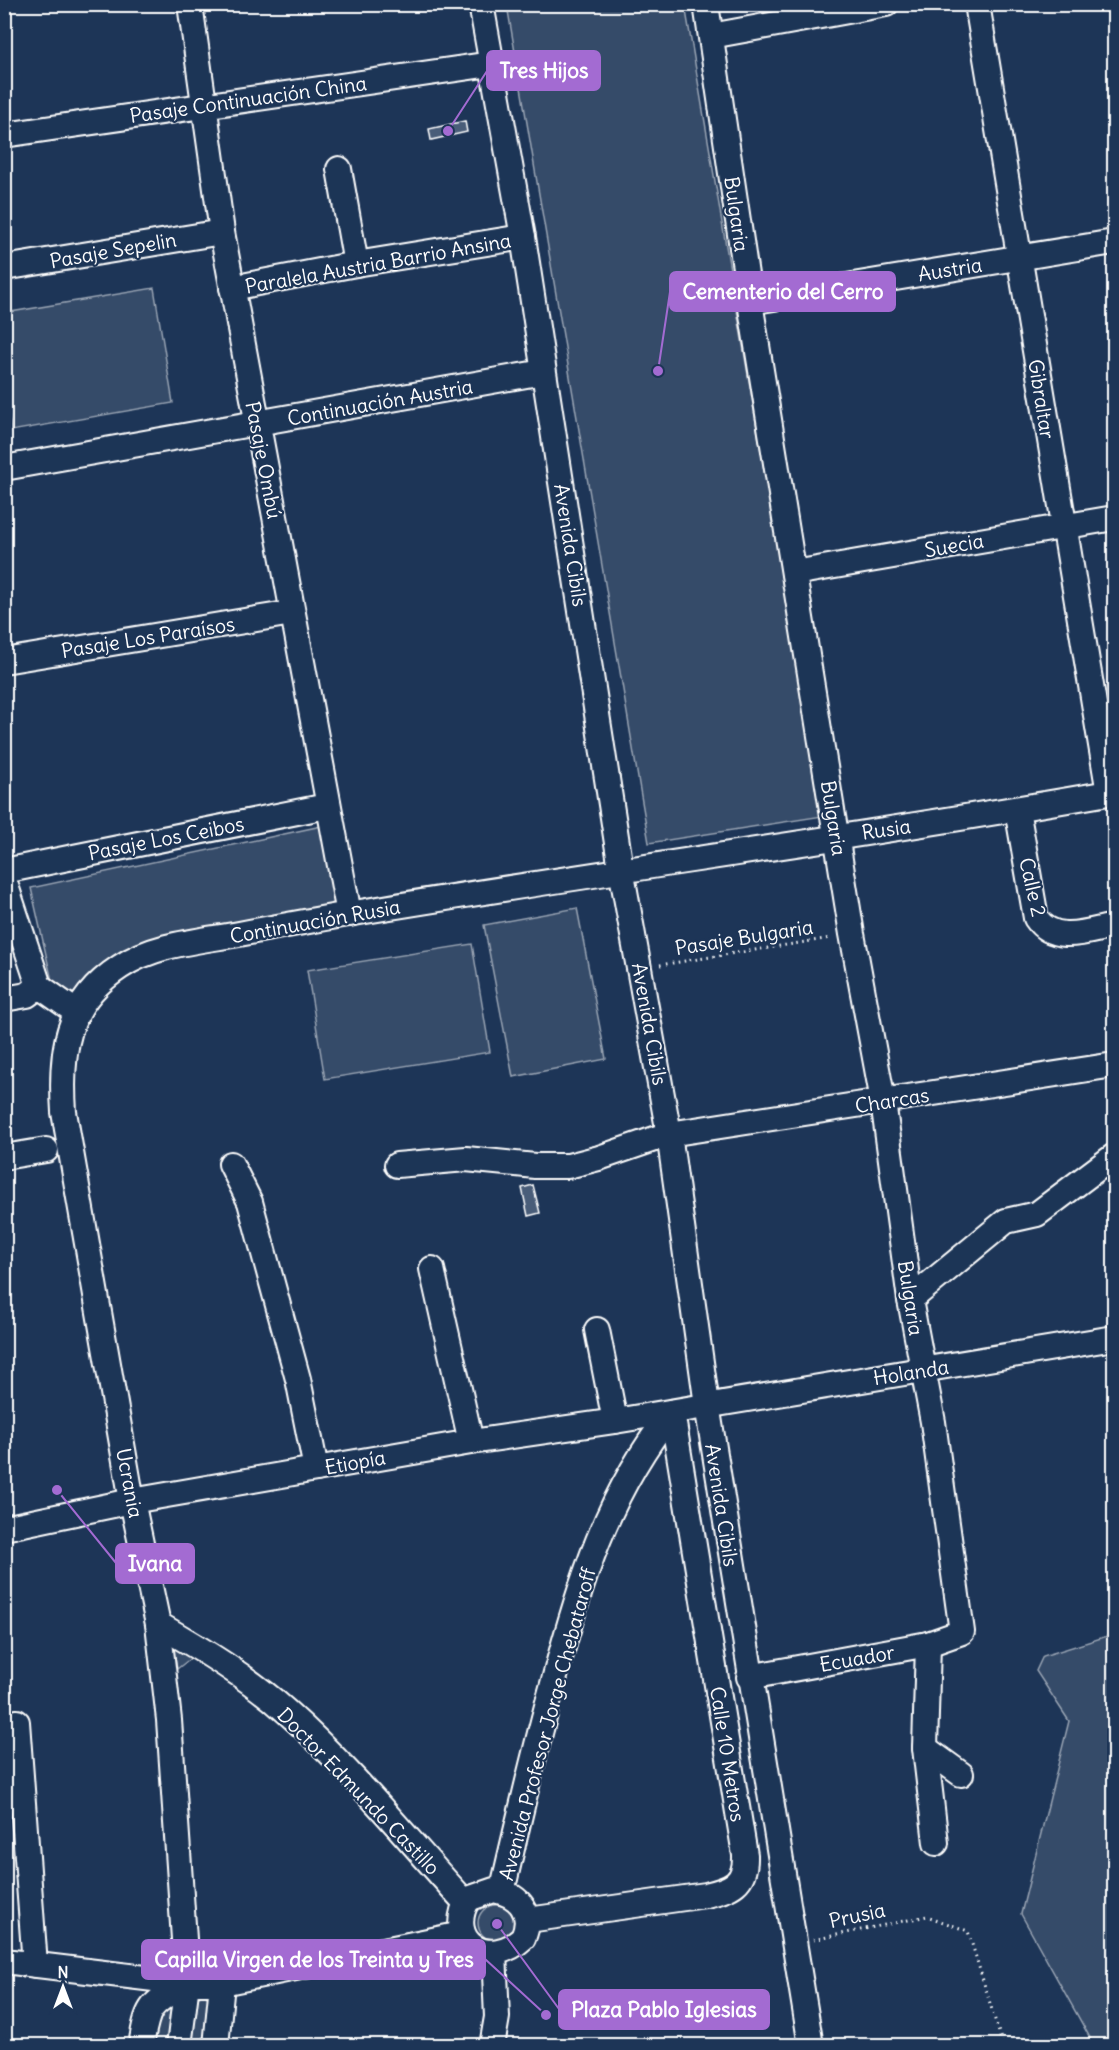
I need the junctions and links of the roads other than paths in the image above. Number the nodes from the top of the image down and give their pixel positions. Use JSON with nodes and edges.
{"nodes":[{"id":1,"x":190,"y":4,"type":"edge"},
{"id":2,"x":481,"y":4,"type":"edge"},
{"id":3,"x":706,"y":4,"type":"edge"},
{"id":4,"x":886,"y":4,"type":"edge"},
{"id":5,"x":977,"y":4,"type":"edge"},
{"id":6,"x":711,"y":36,"type":"junction"},
{"id":7,"x":491,"y":64,"type":"junction"},
{"id":8,"x":206,"y":105,"type":"junction"},
{"id":9,"x":4,"y":135,"type":"edge"},
{"id":10,"x":339,"y":169,"type":"dead end"},
{"id":11,"x":222,"y":232,"type":"junction"},
{"id":12,"x":523,"y":237,"type":"junction"},
{"id":13,"x":1114,"y":242,"type":"edge"},
{"id":14,"x":1019,"y":258,"type":"junction"},
{"id":15,"x":356,"y":264,"type":"junction"},
{"id":16,"x":4,"y":268,"type":"edge"},
{"id":17,"x":232,"y":288,"type":"junction"},
{"id":18,"x":750,"y":302,"type":"junction"},
{"id":19,"x":543,"y":372,"type":"junction"},
{"id":20,"x":257,"y":424,"type":"junction"},
{"id":21,"x":4,"y":468,"type":"edge"},
{"id":22,"x":1114,"y":518,"type":"edge"},
{"id":23,"x":1062,"y":526,"type":"junction"},
{"id":24,"x":794,"y":573,"type":"junction"},
{"id":25,"x":292,"y":613,"type":"junction"},
{"id":26,"x":4,"y":660,"type":"edge"},
{"id":27,"x":1112,"y":792,"type":"edge"},
{"id":28,"x":327,"y":806,"type":"junction"},
{"id":29,"x":1017,"y":809,"type":"junction"},
{"id":30,"x":836,"y":836,"type":"junction"},
{"id":31,"x":621,"y":869,"type":"junction"},
{"id":32,"x":4,"y":871,"type":"edge"},
{"id":33,"x":4,"y":880,"type":"edge"},
{"id":34,"x":349,"y":914,"type":"junction"},
{"id":35,"x":1114,"y":926,"type":"edge"},
{"id":36,"x":39,"y":986,"type":"junction"},
{"id":37,"x":4,"y":999,"type":"edge"},
{"id":38,"x":76,"y":1012,"type":"junction"},
{"id":39,"x":64,"y":1056,"type":"joint"},
{"id":40,"x":1114,"y":1065,"type":"edge"},
{"id":41,"x":883,"y":1101,"type":"junction"},
{"id":42,"x":669,"y":1134,"type":"junction"},
{"id":43,"x":46,"y":1150,"type":"dead end"},
{"id":44,"x":1114,"y":1156,"type":"edge"},
{"id":45,"x":4,"y":1157,"type":"edge"},
{"id":46,"x":231,"y":1164,"type":"dead end"},
{"id":47,"x":397,"y":1165,"type":"dead end"},
{"id":48,"x":432,"y":1269,"type":"dead end"},
{"id":49,"x":910,"y":1300,"type":"junction"},
{"id":50,"x":597,"y":1330,"type":"dead end"},
{"id":51,"x":1114,"y":1338,"type":"edge"},
{"id":52,"x":923,"y":1370,"type":"junction"},
{"id":53,"x":707,"y":1405,"type":"junction"},
{"id":54,"x":672,"y":1412,"type":"junction"},
{"id":55,"x":615,"y":1421,"type":"junction"},
{"id":56,"x":471,"y":1442,"type":"junction"},
{"id":57,"x":316,"y":1469,"type":"junction"},
{"id":58,"x":132,"y":1501,"type":"junction"},
{"id":59,"x":4,"y":1528,"type":"edge"},
{"id":60,"x":158,"y":1624,"type":"junction"},
{"id":61,"x":962,"y":1632,"type":"joint"},
{"id":62,"x":928,"y":1644,"type":"junction"},
{"id":63,"x":750,"y":1677,"type":"junction"},
{"id":64,"x":17,"y":1722,"type":"dead end"},
{"id":65,"x":925,"y":1748,"type":"junction"},
{"id":66,"x":961,"y":1774,"type":"dead end"},
{"id":67,"x":936,"y":1842,"type":"dead end"},
{"id":68,"x":502,"y":1892,"type":"junction"},
{"id":69,"x":466,"y":1903,"type":"junction"},
{"id":70,"x":528,"y":1920,"type":"junction"},
{"id":71,"x":462,"y":1934,"type":"junction"},
{"id":72,"x":494,"y":1953,"type":"junction"},
{"id":73,"x":4,"y":1961,"type":"edge"},
{"id":74,"x":35,"y":1965,"type":"junction"},
{"id":75,"x":188,"y":1983,"type":"junction"},
{"id":76,"x":222,"y":1983,"type":"junction"},
{"id":77,"x":141,"y":2046,"type":"edge"},
{"id":78,"x":178,"y":2046,"type":"edge"},
{"id":79,"x":216,"y":2046,"type":"edge"},
{"id":80,"x":492,"y":2046,"type":"edge"},
{"id":81,"x":811,"y":2046,"type":"edge"}],
"edges":[{"from":1,"to":8,"type":"street","name":"Pasaje Ombú"},
{"from":2,"to":7,"type":"street","name":"Avenida Cibils"},
{"from":3,"to":6,"type":"street","name":"Bulgaria"},
{"from":4,"to":6,"type":"street"},
{"from":5,"to":14,"type":"street","name":"Gibraltar"},
{"from":6,"to":18,"type":"street","name":"Bulgaria"},
{"from":7,"to":8,"type":"street","name":"Pasaje Continuación China"},
{"from":7,"to":12,"type":"street","name":"Avenida Cibils"},
{"from":8,"to":9,"type":"street","name":"Pasaje Continuación China"},
{"from":8,"to":11,"type":"street","name":"Pasaje Ombú"},
{"from":10,"to":15,"type":"street"},
{"from":11,"to":16,"type":"street","name":"Pasaje Sepelin"},
{"from":11,"to":17,"type":"street","name":"Pasaje Ombú"},
{"from":12,"to":15,"type":"street","name":"Paralela Austria Barrio Ansina"},
{"from":12,"to":19,"type":"street","name":"Avenida Cibils"},
{"from":13,"to":14,"type":"street","name":"Austria"},
{"from":14,"to":18,"type":"street","name":"Austria"},
{"from":14,"to":23,"type":"street","name":"Gibraltar"},
{"from":15,"to":17,"type":"street","name":"Paralela Austria Barrio Ansina"},
{"from":17,"to":20,"type":"street","name":"Pasaje Ombú"},
{"from":18,"to":24,"type":"street","name":"Bulgaria"},
{"from":19,"to":20,"type":"street","name":"Continuación Austria"},
{"from":19,"to":31,"type":"street","name":"Avenida Cibils"},
{"from":20,"to":21,"type":"street","name":"Continuación Austria"},
{"from":20,"to":25,"type":"street","name":"Pasaje Ombú"},
{"from":22,"to":23,"type":"street","name":"Suecia"},
{"from":23,"to":24,"type":"street","name":"Suecia"},
{"from":23,"to":27,"type":"street","name":"Gibraltar"},
{"from":24,"to":30,"type":"street","name":"Bulgaria"},
{"from":25,"to":26,"type":"street","name":"Pasaje Los Paraísos"},
{"from":25,"to":28,"type":"street","name":"Pasaje Ombú"},
{"from":27,"to":29,"type":"street","name":"Rusia"},
{"from":28,"to":32,"type":"street","name":"Pasaje Los Ceibos"},
{"from":28,"to":34,"type":"street","name":"Pasaje Ombú"},
{"from":29,"to":30,"type":"street","name":"Rusia"},
{"from":29,"to":35,"type":"street","name":"Calle 2"},
{"from":30,"to":31,"type":"street","name":"Rusia"},
{"from":30,"to":41,"type":"street","name":"Bulgaria"},
{"from":31,"to":34,"type":"street","name":"Continuación Rusia"},
{"from":31,"to":42,"type":"street","name":"Avenida Cibils"},
{"from":33,"to":36,"type":"street"},
{"from":34,"to":38,"type":"street","name":"Continuación Rusia"},
{"from":36,"to":37,"type":"street"},
{"from":36,"to":38,"type":"street"},
{"from":38,"to":39,"type":"street","name":"Continuación Rusia"},
{"from":39,"to":58,"type":"street","name":"Ucrania"},
{"from":40,"to":41,"type":"street","name":"Charcas"},
{"from":41,"to":42,"type":"street","name":"Charcas"},
{"from":41,"to":49,"type":"street","name":"Bulgaria"},
{"from":42,"to":47,"type":"street","name":"Charcas"},
{"from":42,"to":53,"type":"street","name":"Avenida Cibils"},
{"from":43,"to":45,"type":"street"},
{"from":44,"to":49,"type":"street"},
{"from":46,"to":57,"type":"street"},
{"from":48,"to":56,"type":"street"},
{"from":49,"to":52,"type":"street","name":"Bulgaria"},
{"from":50,"to":55,"type":"street"},
{"from":51,"to":52,"type":"street","name":"Holanda"},
{"from":52,"to":53,"type":"street","name":"Holanda"},
{"from":52,"to":61,"type":"street","name":"Bulgaria"},
{"from":53,"to":54,"type":"street","name":"Etiopía"},
{"from":53,"to":63,"type":"street","name":"Avenida Cibils"},
{"from":54,"to":55,"type":"street","name":"Etiopía"},
{"from":54,"to":68,"type":"street","name":"Avenida Profesor Jorge Chebataroff"},
{"from":54,"to":70,"type":"street","name":"Calle 10 Metros"},
{"from":55,"to":56,"type":"street","name":"Etiopía"},
{"from":56,"to":57,"type":"street","name":"Etiopía"},
{"from":57,"to":58,"type":"street","name":"Etiopía"},
{"from":58,"to":59,"type":"street","name":"Etiopía"},
{"from":58,"to":60,"type":"street","name":"Ucrania"},
{"from":60,"to":69,"type":"street","name":"Doctor Edmundo Castillo"},
{"from":60,"to":75,"type":"street","name":"Ucrania"},
{"from":61,"to":62,"type":"street","name":"Ecuador"},
{"from":62,"to":63,"type":"street","name":"Ecuador"},
{"from":62,"to":65,"type":"street"},
{"from":63,"to":81,"type":"street","name":"Avenida Cibils"},
{"from":64,"to":74,"type":"street"},
{"from":65,"to":66,"type":"street"},
{"from":65,"to":67,"type":"street"},
{"from":68,"to":69,"type":"street"},
{"from":68,"to":70,"type":"street","name":"Avenida Profesor Jorge Chebataroff"},
{"from":69,"to":71,"type":"street"},
{"from":70,"to":72,"type":"street"},
{"from":71,"to":72,"type":"street"},
{"from":71,"to":76,"type":"street"},
{"from":72,"to":80,"type":"street"},
{"from":73,"to":74,"type":"street"},
{"from":74,"to":75,"type":"street"},
{"from":75,"to":76,"type":"street"},
{"from":75,"to":77,"type":"street"},
{"from":75,"to":78,"type":"street","name":"Ucrania"},
{"from":76,"to":79,"type":"street"}]}
